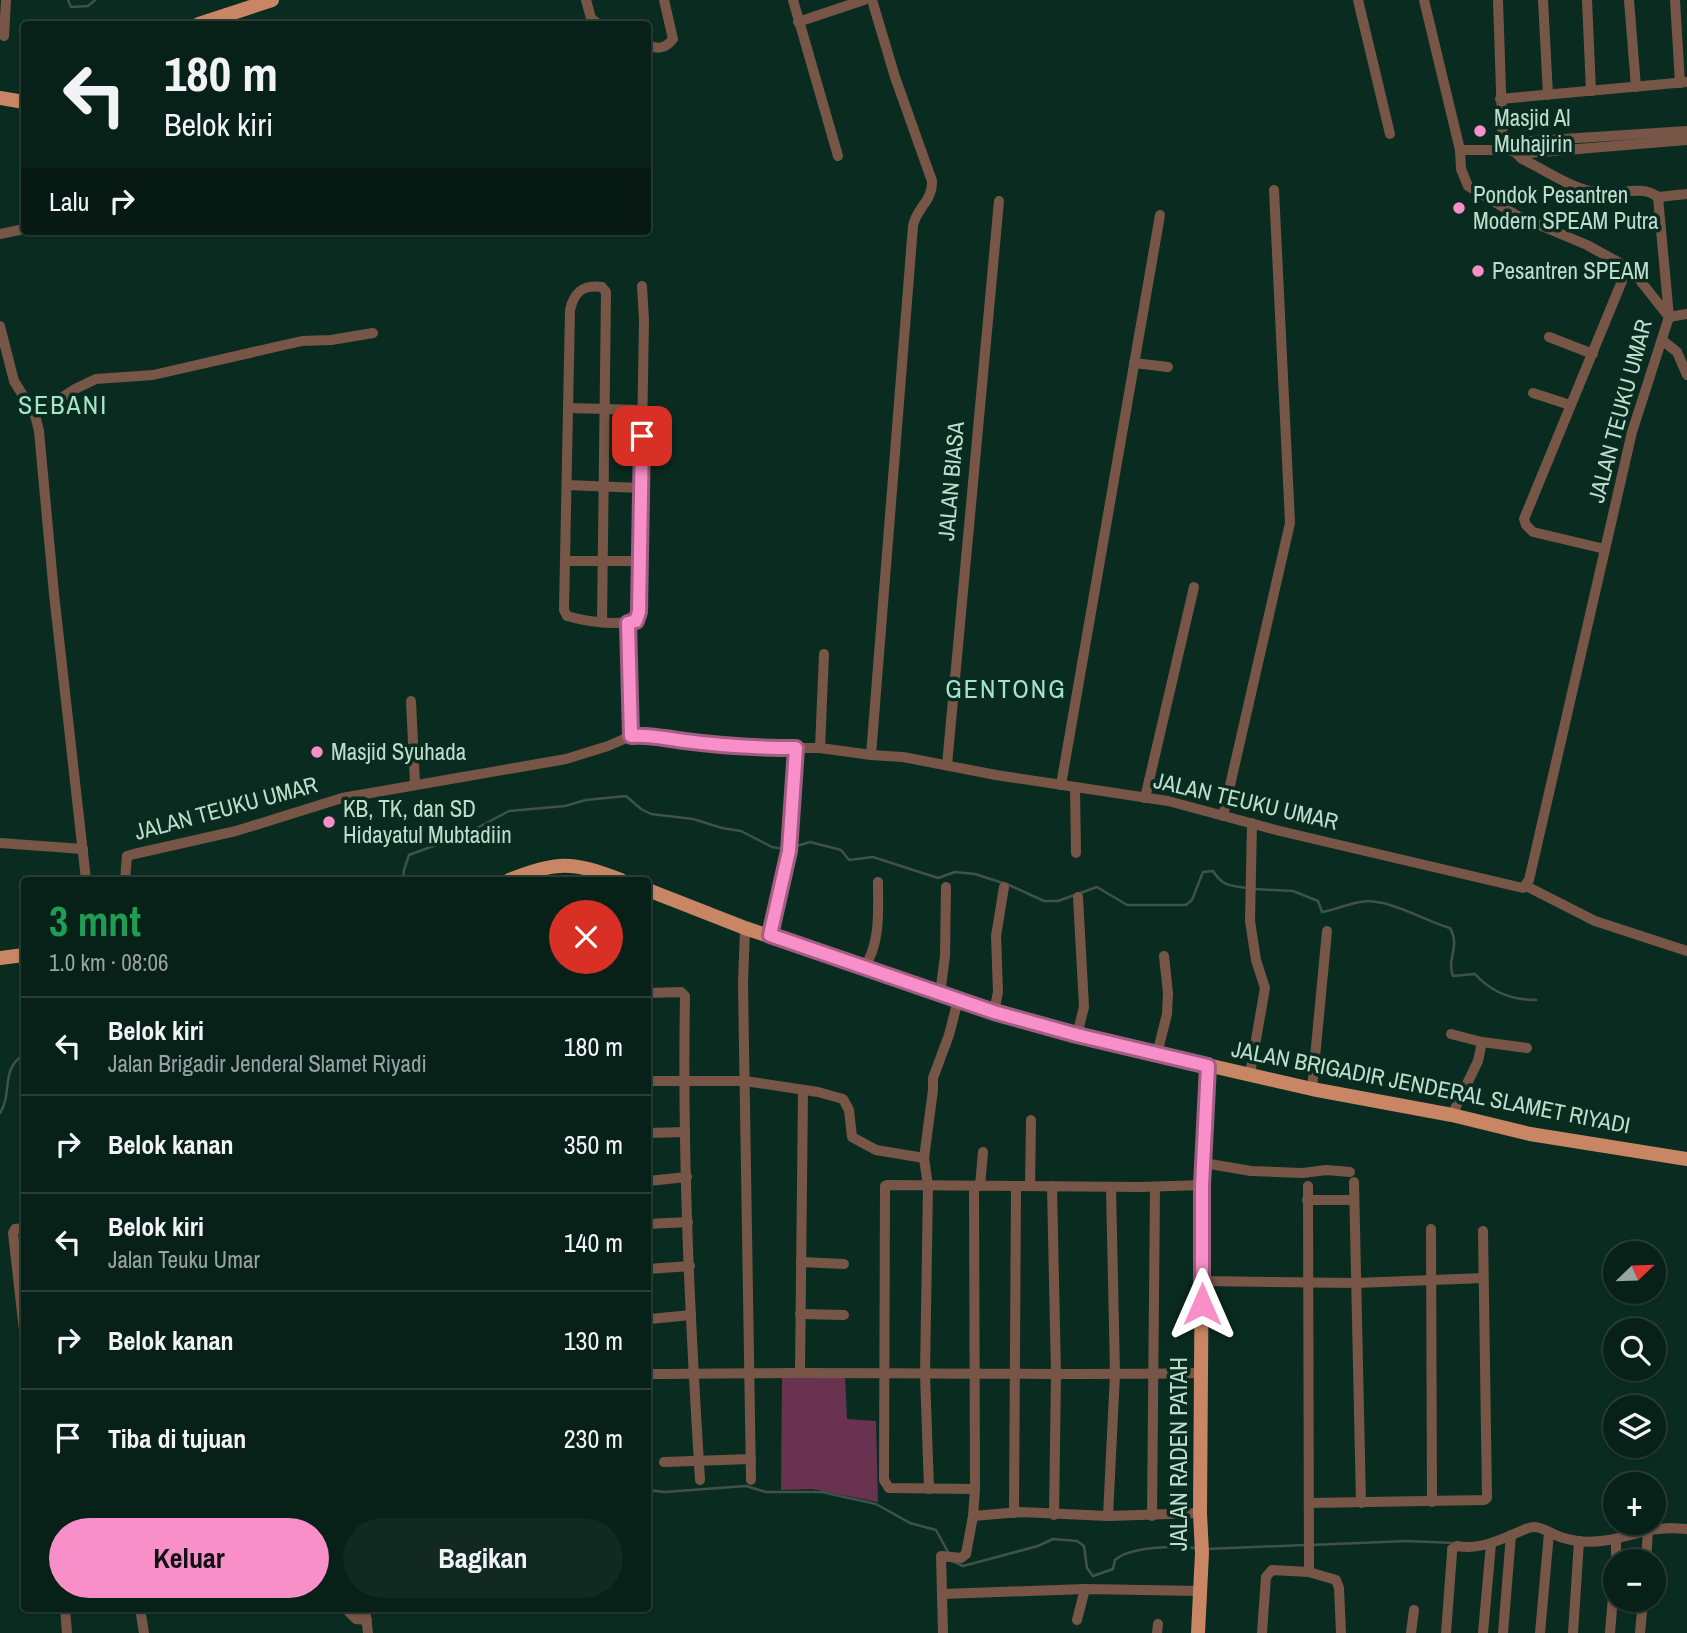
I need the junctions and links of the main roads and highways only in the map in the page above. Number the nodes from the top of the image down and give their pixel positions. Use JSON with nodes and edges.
{"nodes":[{"id":1,"x":272,"y":0,"type":"edge"},
{"id":2,"x":208,"y":21,"type":"edge"},
{"id":3,"x":0,"y":98,"type":"edge"},
{"id":4,"x":21,"y":102,"type":"edge"},
{"id":5,"x":517,"y":877,"type":"edge"},
{"id":6,"x":611,"y":877,"type":"edge"},
{"id":7,"x":651,"y":891,"type":"edge"},
{"id":8,"x":21,"y":955,"type":"edge"},
{"id":9,"x":0,"y":958,"type":"edge"},
{"id":10,"x":1208,"y":1066,"type":"junction"},
{"id":11,"x":1687,"y":1159,"type":"edge"},
{"id":12,"x":1198,"y":1633,"type":"edge"}],
"edges":[{"from":1,"to":2,"type":"main road"},
{"from":3,"to":4,"type":"main road"},
{"from":5,"to":6,"type":"main road"},
{"from":7,"to":10,"type":"main road","name":"JALAN BRIGADIR JENDERAL SLAMET RIYADI"},
{"from":8,"to":9,"type":"main road"},
{"from":10,"to":11,"type":"main road","name":"JALAN BRIGADIR JENDERAL SLAMET RIYADI"},
{"from":10,"to":12,"type":"main road","name":"JALAN RADEN PATAH"}]}
